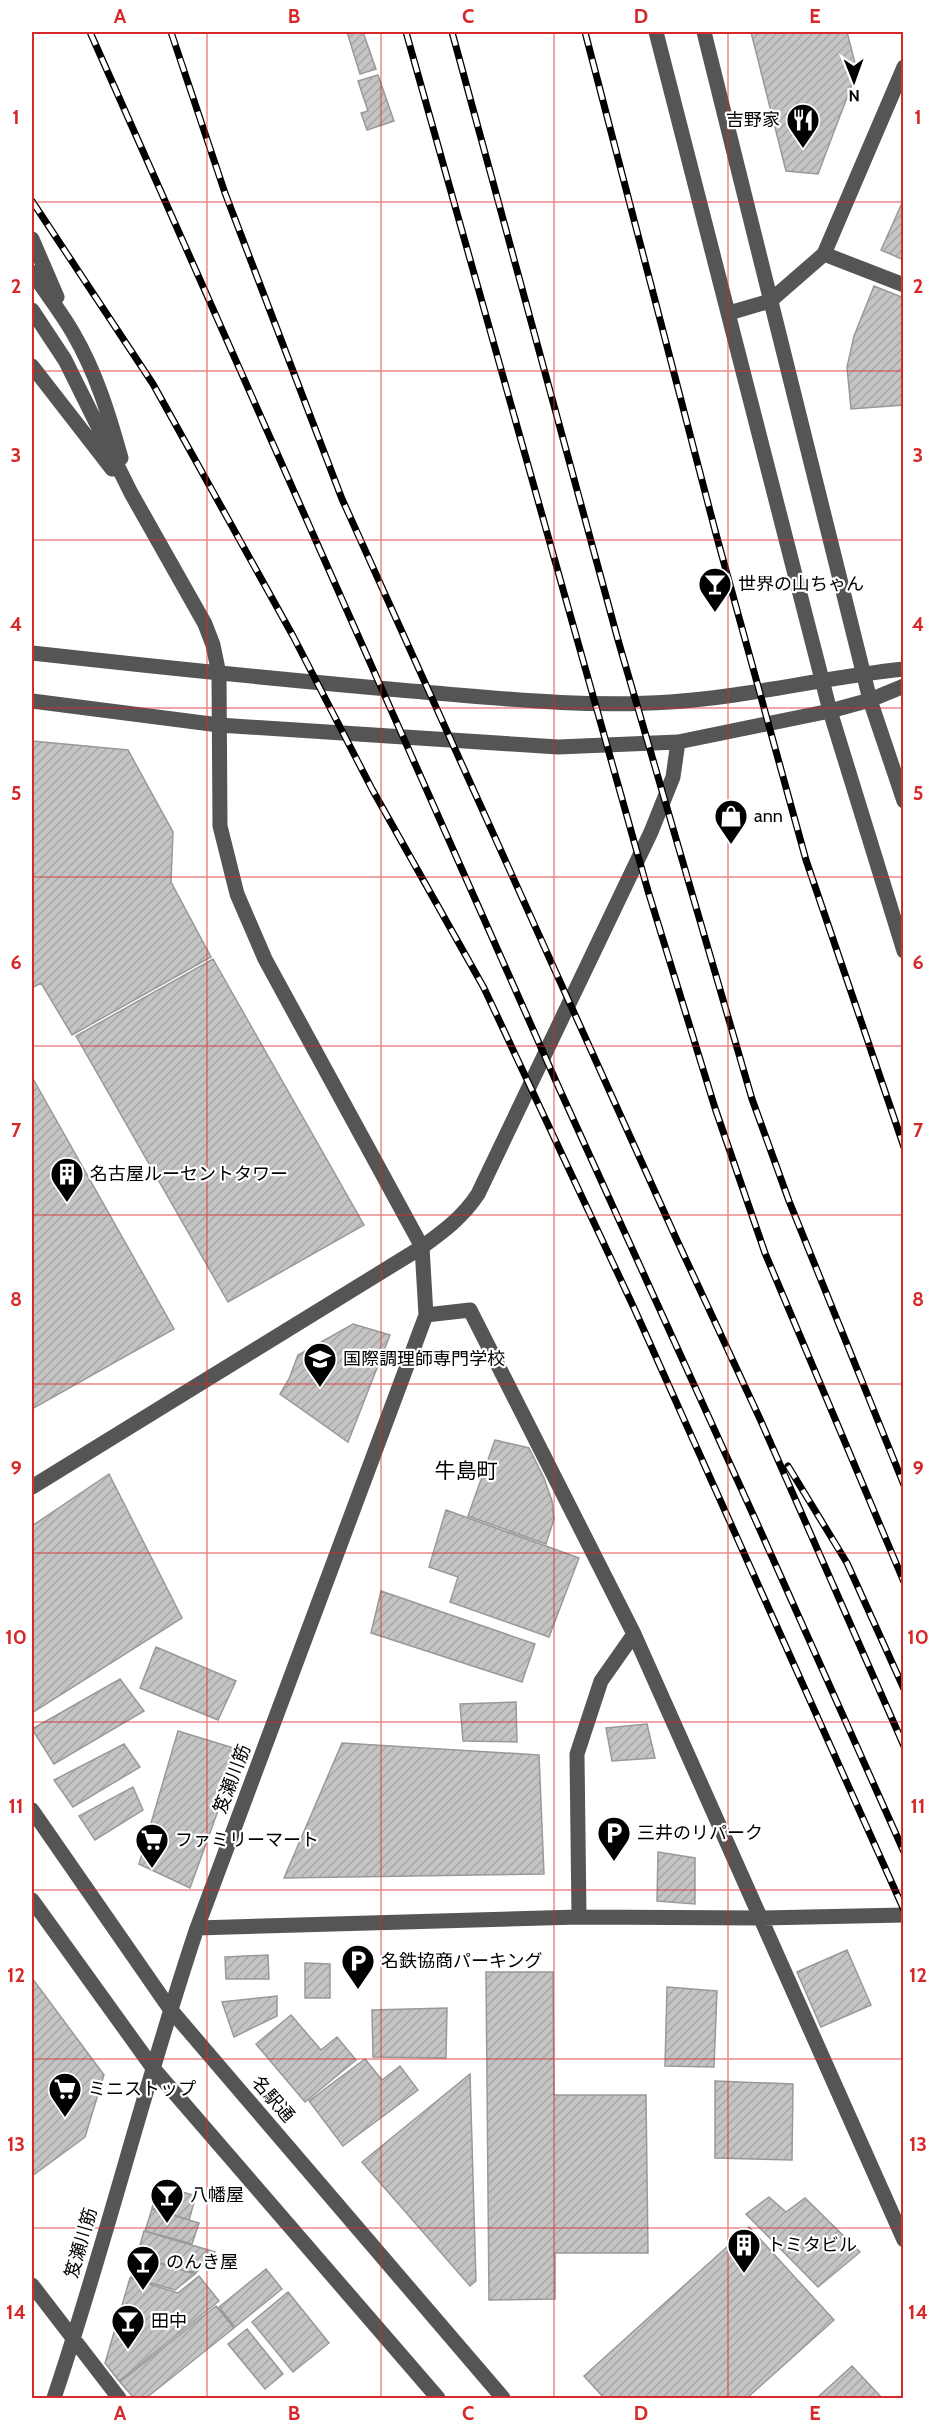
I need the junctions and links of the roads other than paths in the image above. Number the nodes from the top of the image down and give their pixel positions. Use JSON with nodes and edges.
{"nodes":[{"id":1,"x":656,"y":32,"type":"edge"},
{"id":2,"x":704,"y":32,"type":"edge"},
{"id":3,"x":903,"y":66,"type":"edge"},
{"id":4,"x":32,"y":239,"type":"edge"},
{"id":5,"x":824,"y":254,"type":"junction"},
{"id":6,"x":32,"y":272,"type":"edge"},
{"id":7,"x":903,"y":285,"type":"edge"},
{"id":8,"x":770,"y":301,"type":"junction"},
{"id":9,"x":32,"y":310,"type":"edge"},
{"id":10,"x":729,"y":314,"type":"junction"},
{"id":11,"x":73,"y":333,"type":"junction"},
{"id":12,"x":32,"y":366,"type":"edge"},
{"id":13,"x":131,"y":493,"type":"junction"},
{"id":14,"x":32,"y":653,"type":"edge"},
{"id":15,"x":903,"y":669,"type":"edge"},
{"id":16,"x":864,"y":673,"type":"junction"},
{"id":17,"x":219,"y":674,"type":"junction"},
{"id":18,"x":822,"y":681,"type":"junction"},
{"id":19,"x":903,"y":686,"type":"edge"},
{"id":20,"x":870,"y":700,"type":"junction"},
{"id":21,"x":32,"y":701,"type":"edge"},
{"id":22,"x":830,"y":711,"type":"junction"},
{"id":23,"x":219,"y":725,"type":"junction"},
{"id":24,"x":678,"y":742,"type":"junction"},
{"id":25,"x":903,"y":801,"type":"edge"},
{"id":26,"x":903,"y":951,"type":"edge"},
{"id":27,"x":422,"y":1247,"type":"junction"},
{"id":28,"x":426,"y":1315,"type":"junction"},
{"id":29,"x":32,"y":1487,"type":"edge"},
{"id":30,"x":634,"y":1634,"type":"junction"},
{"id":31,"x":32,"y":1810,"type":"edge"},
{"id":32,"x":32,"y":1900,"type":"edge"},
{"id":33,"x":903,"y":1915,"type":"edge"},
{"id":34,"x":579,"y":1917,"type":"junction"},
{"id":35,"x":761,"y":1918,"type":"junction"},
{"id":36,"x":197,"y":1928,"type":"junction"},
{"id":37,"x":170,"y":2009,"type":"junction"},
{"id":38,"x":153,"y":2068,"type":"junction"},
{"id":39,"x":903,"y":2240,"type":"edge"},
{"id":40,"x":32,"y":2285,"type":"edge"},
{"id":41,"x":74,"y":2338,"type":"junction"},
{"id":42,"x":54,"y":2398,"type":"edge"},
{"id":43,"x":119,"y":2398,"type":"edge"},
{"id":44,"x":438,"y":2398,"type":"edge"},
{"id":45,"x":503,"y":2398,"type":"edge"}],
"edges":[{"from":1,"to":10,"type":"street"},
{"from":2,"to":8,"type":"street"},
{"from":3,"to":5,"type":"street"},
{"from":4,"to":11,"type":"street"},
{"from":5,"to":7,"type":"street"},
{"from":5,"to":8,"type":"street"},
{"from":6,"to":11,"type":"street"},
{"from":8,"to":10,"type":"street"},
{"from":8,"to":16,"type":"street"},
{"from":9,"to":13,"type":"street"},
{"from":10,"to":18,"type":"street"},
{"from":11,"to":13,"type":"street"},
{"from":12,"to":13,"type":"street"},
{"from":13,"to":17,"type":"street"},
{"from":14,"to":17,"type":"street"},
{"from":15,"to":16,"type":"street"},
{"from":16,"to":18,"type":"street"},
{"from":16,"to":20,"type":"street"},
{"from":17,"to":18,"type":"street"},
{"from":17,"to":23,"type":"street"},
{"from":18,"to":22,"type":"street"},
{"from":19,"to":20,"type":"street"},
{"from":20,"to":22,"type":"street"},
{"from":20,"to":25,"type":"street"},
{"from":21,"to":23,"type":"street"},
{"from":22,"to":24,"type":"street"},
{"from":22,"to":26,"type":"street"},
{"from":23,"to":24,"type":"street"},
{"from":23,"to":27,"type":"street"},
{"from":24,"to":27,"type":"street"},
{"from":27,"to":28,"type":"street","name":"笈瀬川筋"},
{"from":27,"to":29,"type":"street"},
{"from":28,"to":30,"type":"street"},
{"from":28,"to":36,"type":"street","name":"笈瀬川筋"},
{"from":30,"to":34,"type":"street"},
{"from":30,"to":35,"type":"street"},
{"from":31,"to":37,"type":"street","name":"名駅通"},
{"from":32,"to":38,"type":"street"},
{"from":33,"to":35,"type":"street"},
{"from":34,"to":35,"type":"street"},
{"from":34,"to":36,"type":"street"},
{"from":35,"to":39,"type":"street"},
{"from":36,"to":37,"type":"street","name":"笈瀬川筋"},
{"from":37,"to":38,"type":"street","name":"笈瀬川筋"},
{"from":37,"to":45,"type":"street","name":"名駅通"},
{"from":38,"to":41,"type":"street","name":"笈瀬川筋"},
{"from":38,"to":44,"type":"street"},
{"from":40,"to":41,"type":"street"},
{"from":41,"to":42,"type":"street","name":"笈瀬川筋"},
{"from":41,"to":43,"type":"street"}]}
